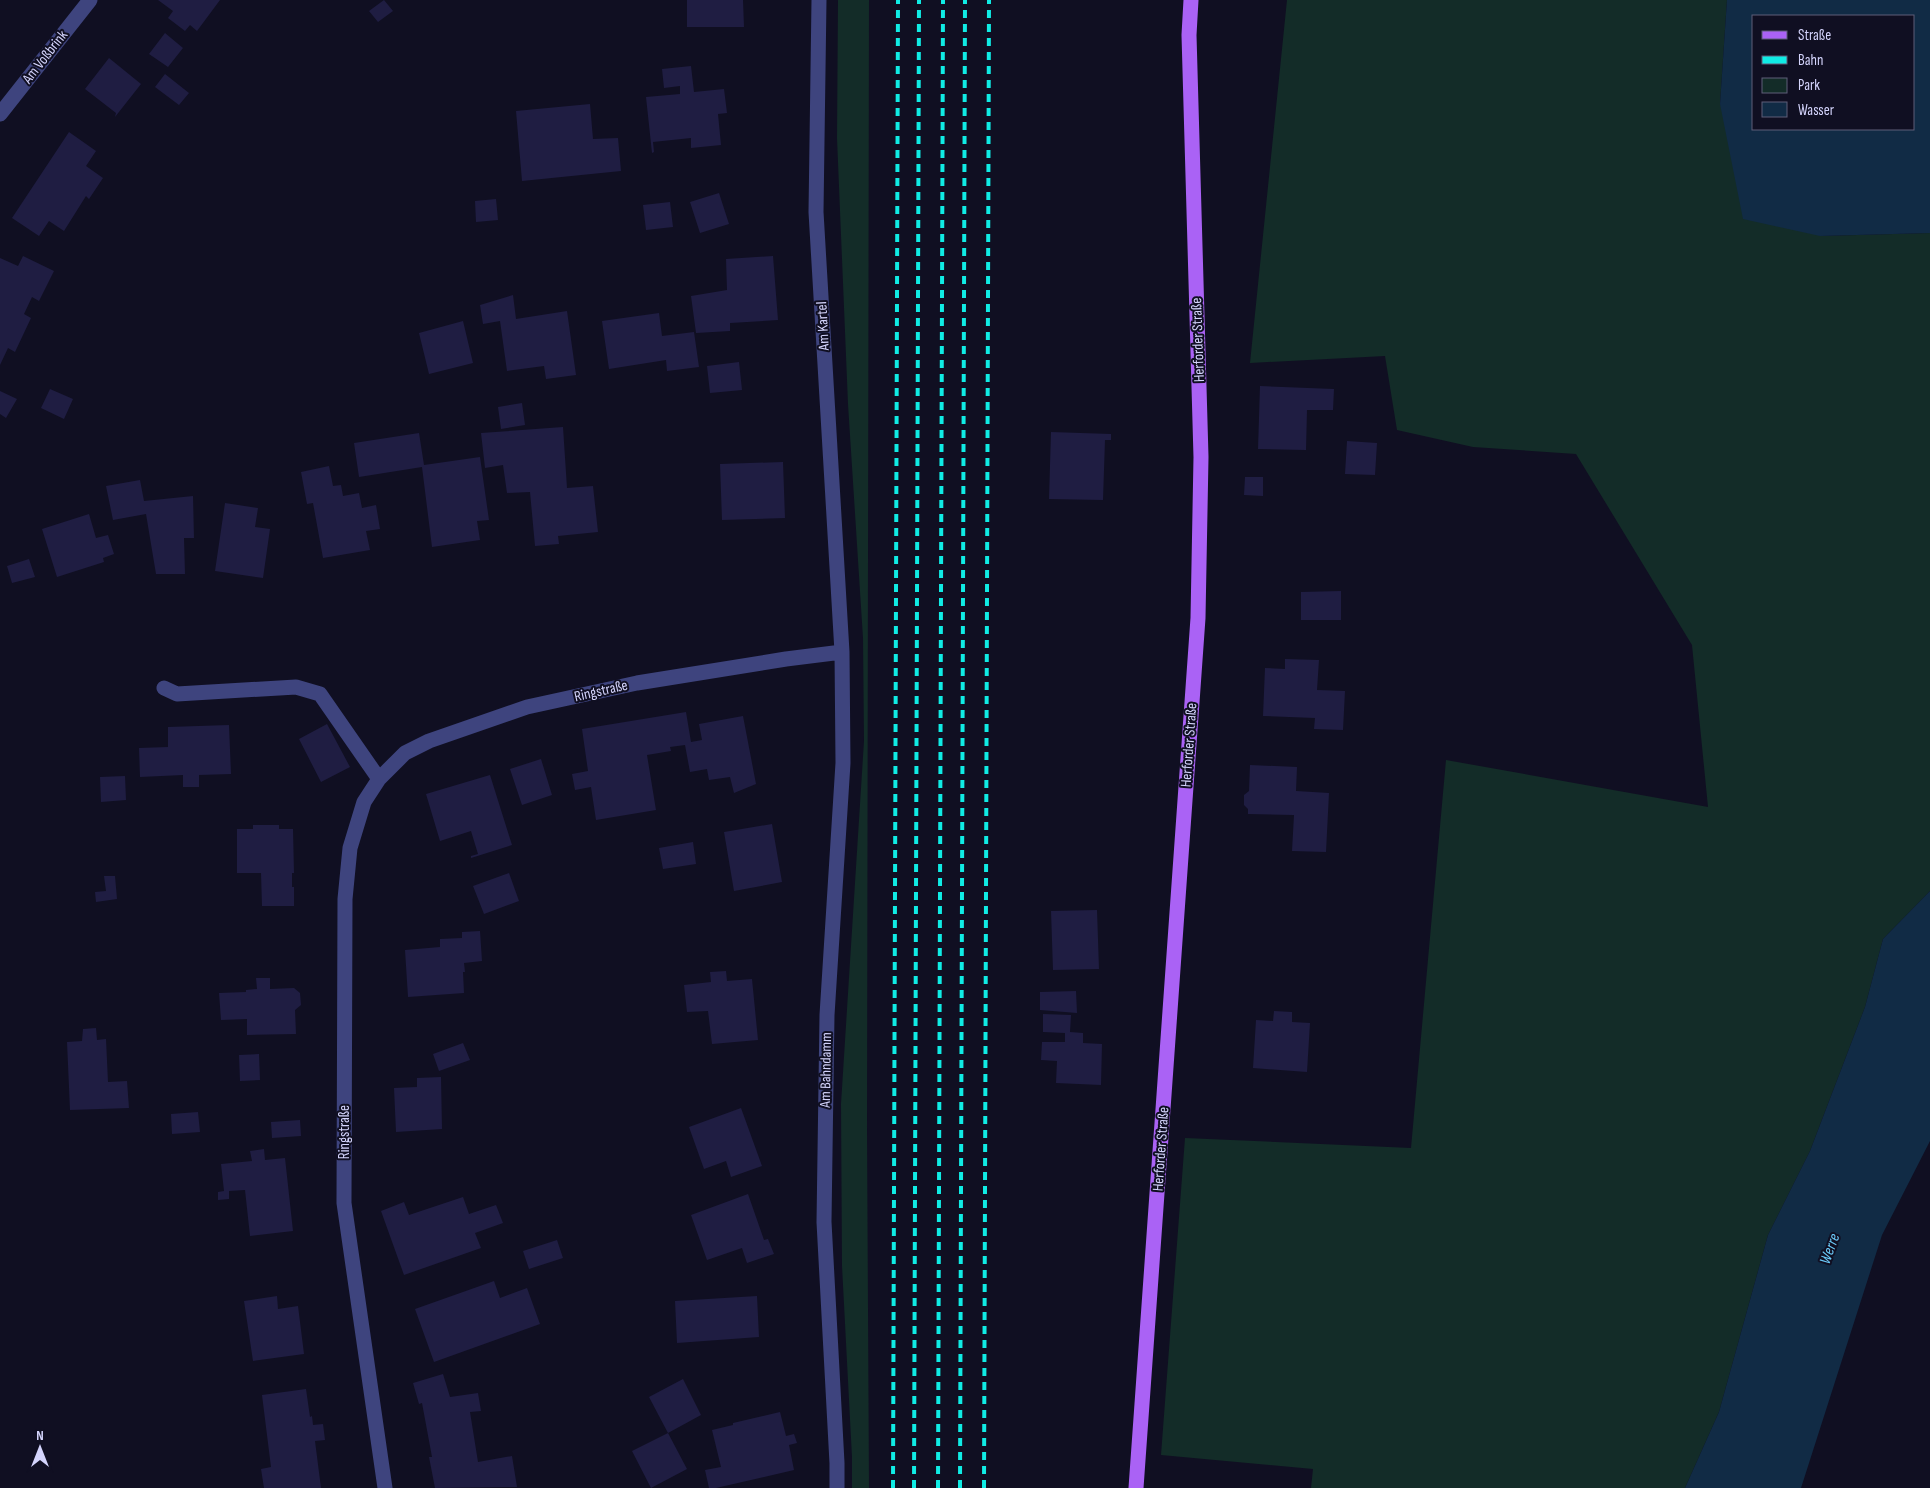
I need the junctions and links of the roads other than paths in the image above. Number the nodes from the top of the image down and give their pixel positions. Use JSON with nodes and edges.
{"nodes":[{"id":1,"x":90,"y":0,"type":"edge"},
{"id":2,"x":819,"y":0,"type":"edge"},
{"id":3,"x":1191,"y":0,"type":"edge"},
{"id":4,"x":0,"y":114,"type":"edge"},
{"id":5,"x":842,"y":652,"type":"junction"},
{"id":6,"x":164,"y":688,"type":"dead end"},
{"id":7,"x":379,"y":780,"type":"junction"},
{"id":8,"x":385,"y":1488,"type":"edge"},
{"id":9,"x":837,"y":1488,"type":"edge"},
{"id":10,"x":1136,"y":1488,"type":"edge"}],
"edges":[{"from":1,"to":4,"type":"street","name":"Am Voßbrink"},
{"from":2,"to":5,"type":"street","name":"Am Kartel"},
{"from":3,"to":10,"type":"main road","name":"Herforder Straße"},
{"from":5,"to":7,"type":"street","name":"Ringstraße"},
{"from":5,"to":9,"type":"street","name":"Am Bahndamm"},
{"from":6,"to":7,"type":"street"},
{"from":7,"to":8,"type":"street","name":"Ringstraße"}]}
